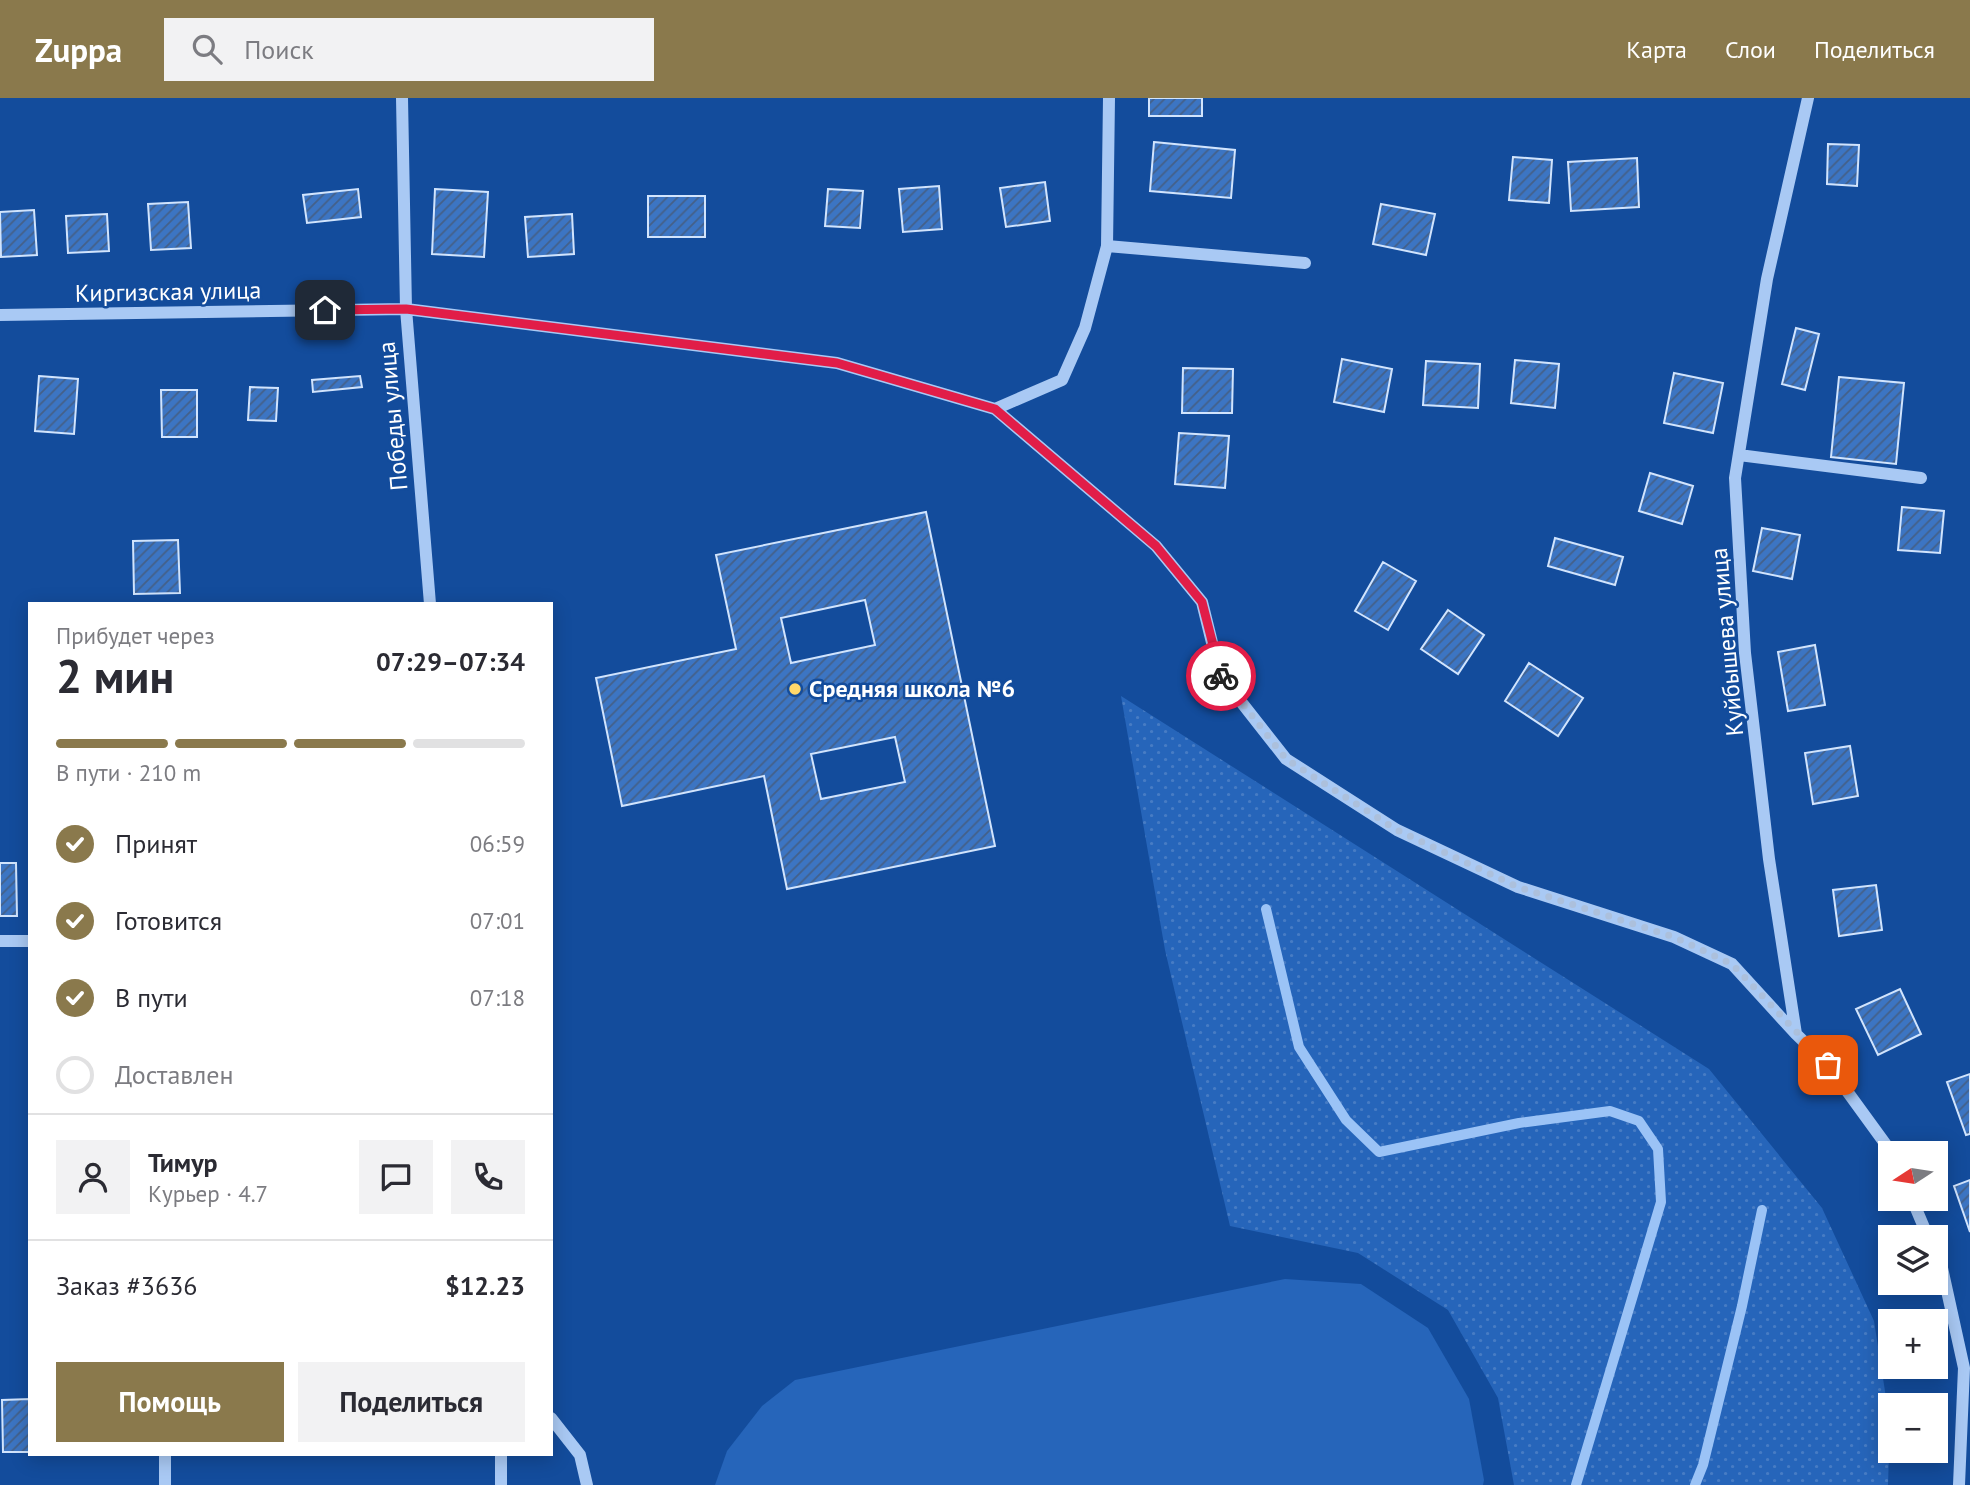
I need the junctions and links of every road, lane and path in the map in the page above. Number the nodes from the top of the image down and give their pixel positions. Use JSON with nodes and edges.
{"nodes":[{"id":1,"x":402,"y":98,"type":"edge"},
{"id":2,"x":1109,"y":98,"type":"edge"},
{"id":3,"x":1808,"y":98,"type":"edge"},
{"id":4,"x":1107,"y":246,"type":"junction"},
{"id":5,"x":1305,"y":263,"type":"dead end"},
{"id":6,"x":406,"y":309,"type":"junction"},
{"id":7,"x":0,"y":315,"type":"edge"},
{"id":8,"x":995,"y":409,"type":"junction"},
{"id":9,"x":1739,"y":455,"type":"junction"},
{"id":10,"x":1921,"y":478,"type":"dead end"},
{"id":11,"x":430,"y":602,"type":"edge"},
{"id":12,"x":0,"y":941,"type":"edge"},
{"id":13,"x":28,"y":941,"type":"edge"},
{"id":14,"x":1796,"y":1034,"type":"junction"},
{"id":15,"x":1883,"y":1141,"type":"edge"},
{"id":16,"x":1948,"y":1295,"type":"edge"},
{"id":17,"x":553,"y":1421,"type":"edge"},
{"id":18,"x":166,"y":1456,"type":"edge"},
{"id":19,"x":500,"y":1456,"type":"edge"},
{"id":20,"x":165,"y":1485,"type":"edge"},
{"id":21,"x":501,"y":1485,"type":"edge"},
{"id":22,"x":587,"y":1485,"type":"edge"},
{"id":23,"x":1959,"y":1485,"type":"edge"}],
"edges":[{"from":1,"to":6,"type":"street","name":"Победы улица"},
{"from":2,"to":4,"type":"street"},
{"from":3,"to":9,"type":"street","name":"Куйбышева улица"},
{"from":4,"to":5,"type":"street"},
{"from":4,"to":8,"type":"street"},
{"from":6,"to":7,"type":"street","name":"Киргизская улица"},
{"from":6,"to":8,"type":"street","name":"Киргизская улица"},
{"from":6,"to":11,"type":"street","name":"Победы улица"},
{"from":8,"to":14,"type":"street","name":"Киргизская улица"},
{"from":9,"to":10,"type":"street"},
{"from":9,"to":14,"type":"street","name":"Куйбышева улица"},
{"from":12,"to":13,"type":"street"},
{"from":14,"to":15,"type":"street"},
{"from":16,"to":23,"type":"street"},
{"from":17,"to":22,"type":"street"},
{"from":18,"to":20,"type":"street"},
{"from":19,"to":21,"type":"street"}]}
